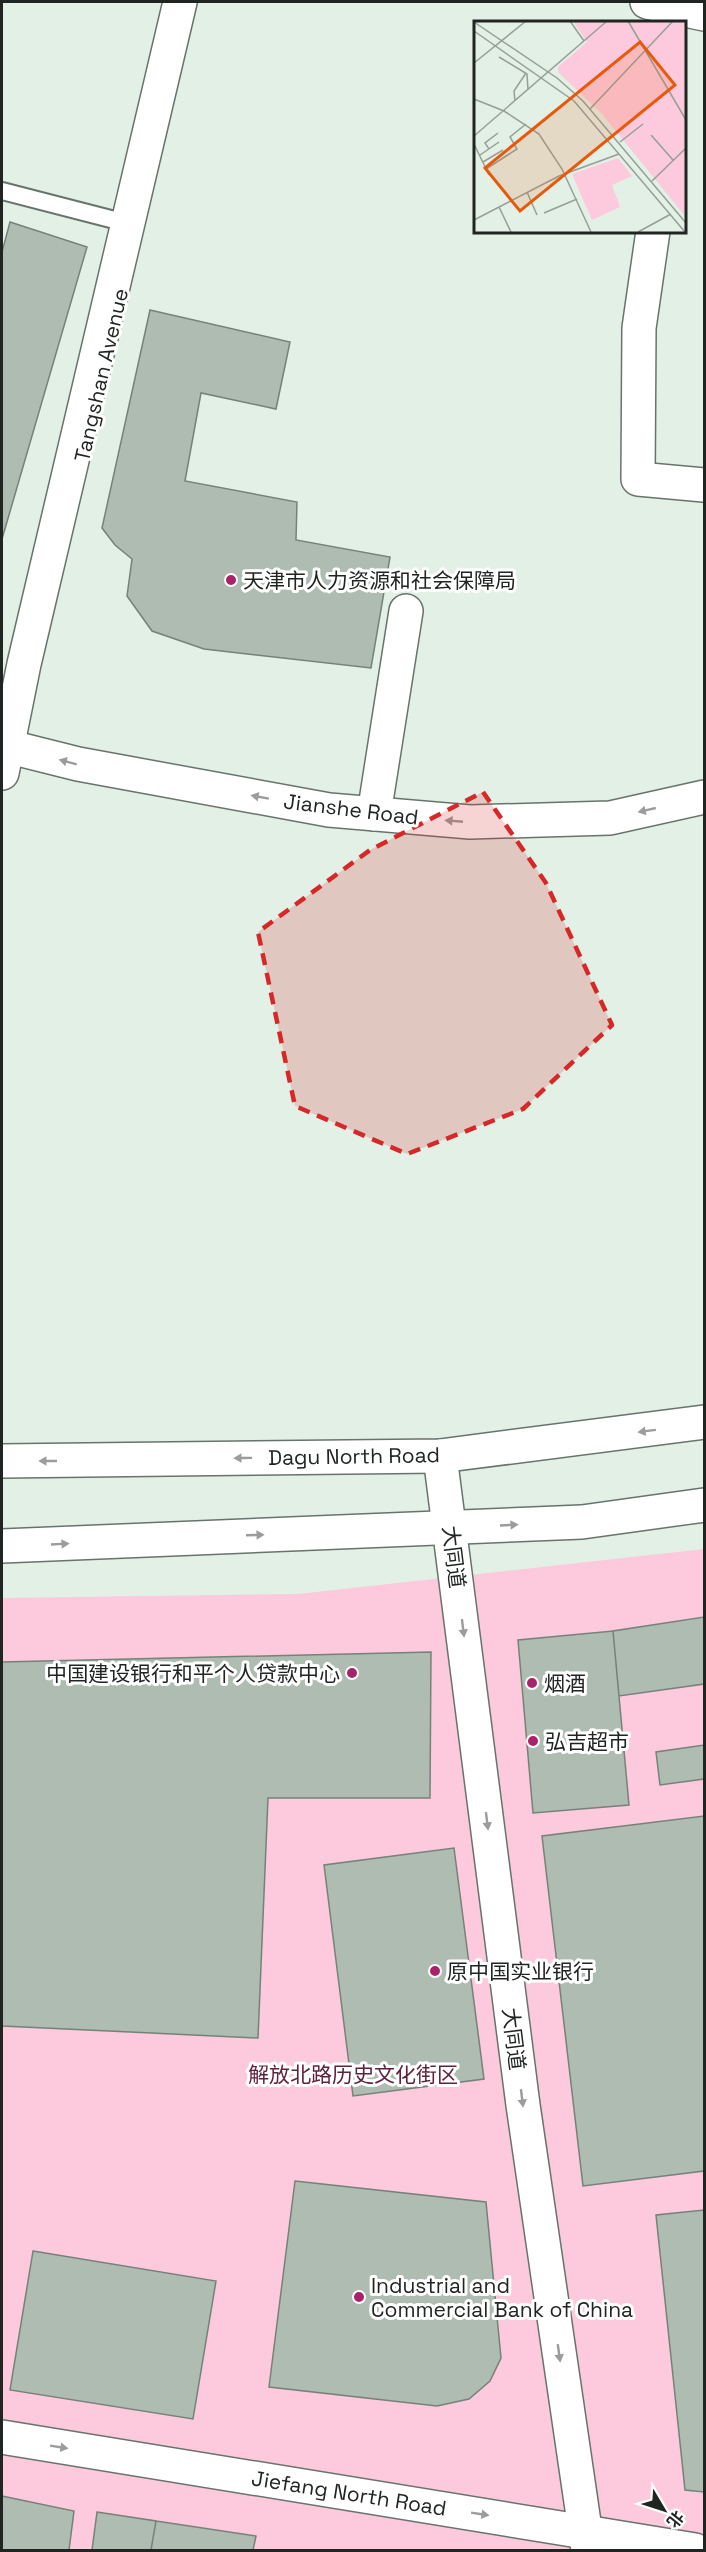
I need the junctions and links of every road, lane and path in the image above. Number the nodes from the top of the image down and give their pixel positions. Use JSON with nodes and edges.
{"nodes":[{"id":1,"x":180,"y":2,"type":"edge"},
{"id":2,"x":189,"y":2,"type":"edge"},
{"id":3,"x":647,"y":2,"type":"edge"},
{"id":4,"x":690,"y":16,"type":"edge"},
{"id":5,"x":2,"y":191,"type":"edge"},
{"id":6,"x":131,"y":224,"type":"junction"},
{"id":7,"x":653,"y":232,"type":"edge"},
{"id":8,"x":705,"y":485,"type":"edge"},
{"id":9,"x":406,"y":611,"type":"dead end"},
{"id":10,"x":4,"y":755,"type":"edge"},
{"id":11,"x":705,"y":797,"type":"edge"},
{"id":12,"x":374,"y":814,"type":"junction"},
{"id":13,"x":705,"y":1422,"type":"edge"},
{"id":14,"x":440,"y":1456,"type":"junction"},
{"id":15,"x":2,"y":1461,"type":"edge"},
{"id":16,"x":705,"y":1505,"type":"edge"},
{"id":17,"x":450,"y":1528,"type":"junction"},
{"id":18,"x":2,"y":1546,"type":"edge"},
{"id":19,"x":2,"y":2437,"type":"edge"},
{"id":20,"x":587,"y":2541,"type":"edge"},
{"id":21,"x":695,"y":2550,"type":"edge"}],
"edges":[{"from":1,"to":6,"type":"street","name":"Tangshan Avenue"},
{"from":2,"to":6,"type":"street","name":"Tangshan Avenue"},
{"from":3,"to":4,"type":"street"},
{"from":5,"to":6,"type":"lane"},
{"from":6,"to":10,"type":"street","name":"Tangshan Avenue"},
{"from":7,"to":8,"type":"street"},
{"from":9,"to":12,"type":"street"},
{"from":12,"to":10,"type":"street","name":"Jianshe Road","one_way":true},
{"from":11,"to":12,"type":"street","name":"Jianshe Road","one_way":true},
{"from":13,"to":14,"type":"street","name":"Dagu North Road","one_way":true},
{"from":14,"to":15,"type":"street","name":"Dagu North Road","one_way":true},
{"from":14,"to":17,"type":"street","name":"大同道"},
{"from":17,"to":16,"type":"street","one_way":true},
{"from":18,"to":17,"type":"street","one_way":true},
{"from":17,"to":20,"type":"street","name":"大同道","one_way":true},
{"from":19,"to":20,"type":"street","name":"Jiefang North Road","one_way":true},
{"from":20,"to":21,"type":"street","name":"Jiefang North Road"}]}
